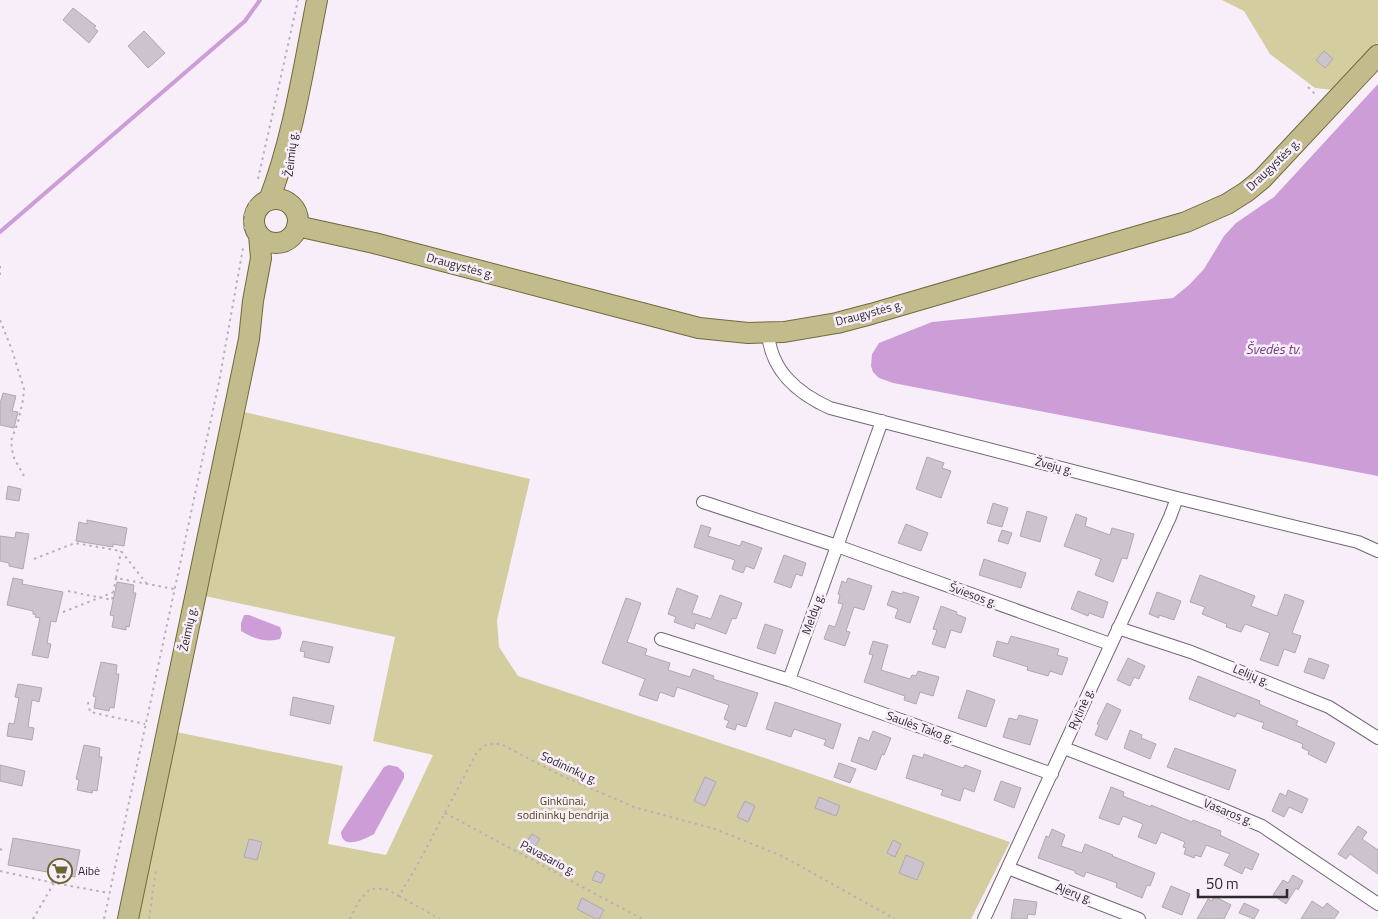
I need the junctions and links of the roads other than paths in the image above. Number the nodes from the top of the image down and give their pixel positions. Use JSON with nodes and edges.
{"nodes":[{"id":1,"x":317,"y":0,"type":"edge"},
{"id":2,"x":1378,"y":55,"type":"edge"},
{"id":3,"x":297,"y":101,"type":"junction"},
{"id":4,"x":260,"y":193,"type":"junction"},
{"id":5,"x":292,"y":206,"type":"junction"},
{"id":6,"x":297,"y":226,"type":"junction"},
{"id":7,"x":249,"y":236,"type":"junction"},
{"id":8,"x":280,"y":243,"type":"junction"},
{"id":9,"x":768,"y":333,"type":"junction"},
{"id":10,"x":249,"y":339,"type":"junction"},
{"id":11,"x":882,"y":421,"type":"junction"},
{"id":12,"x":1177,"y":498,"type":"junction"},
{"id":13,"x":702,"y":502,"type":"dead end"},
{"id":14,"x":837,"y":546,"type":"junction"},
{"id":15,"x":1378,"y":551,"type":"edge"},
{"id":16,"x":1118,"y":628,"type":"junction"},
{"id":17,"x":661,"y":639,"type":"dead end"},
{"id":18,"x":1110,"y":644,"type":"junction"},
{"id":19,"x":789,"y":680,"type":"junction"},
{"id":20,"x":1378,"y":738,"type":"edge"},
{"id":21,"x":1064,"y":748,"type":"junction"},
{"id":22,"x":1052,"y":774,"type":"junction"},
{"id":23,"x":1008,"y":868,"type":"junction"},
{"id":24,"x":1378,"y":904,"type":"edge"},
{"id":25,"x":128,"y":919,"type":"edge"},
{"id":26,"x":984,"y":919,"type":"edge"},
{"id":27,"x":1139,"y":919,"type":"edge"}],
"edges":[{"from":1,"to":3,"type":"main road","name":"Žeimių g."},
{"from":2,"to":9,"type":"main road","name":"Draugystės g."},
{"from":3,"to":4,"type":"main road","name":"Žeimių g."},
{"from":3,"to":5,"type":"main road","name":"Žeimių g."},
{"from":4,"to":5,"type":"main road"},
{"from":4,"to":7,"type":"main road","name":"Žeimių g."},
{"from":5,"to":6,"type":"main road","name":"Žeimių g."},
{"from":6,"to":8,"type":"main road"},
{"from":6,"to":9,"type":"main road","name":"Draugystės g."},
{"from":7,"to":8,"type":"main road"},
{"from":7,"to":10,"type":"main road","name":"Žeimių g."},
{"from":8,"to":10,"type":"main road","name":"Žeimių g."},
{"from":9,"to":11,"type":"street","name":"Žvejų g."},
{"from":10,"to":25,"type":"main road","name":"Žeimių g."},
{"from":11,"to":12,"type":"street","name":"Žvejų g."},
{"from":11,"to":14,"type":"street","name":"Meldų g."},
{"from":12,"to":15,"type":"street","name":"Žvejų g."},
{"from":12,"to":16,"type":"street","name":"Rytinė g."},
{"from":13,"to":14,"type":"street","name":"Šviesos g."},
{"from":14,"to":18,"type":"street","name":"Šviesos g."},
{"from":14,"to":19,"type":"street","name":"Meldų g."},
{"from":16,"to":18,"type":"street","name":"Rytinė g."},
{"from":16,"to":20,"type":"street","name":"Lelijų g."},
{"from":17,"to":19,"type":"street"},
{"from":18,"to":21,"type":"street","name":"Rytinė g."},
{"from":19,"to":22,"type":"street","name":"Saulės Tako g."},
{"from":21,"to":22,"type":"street","name":"Rytinė g."},
{"from":21,"to":24,"type":"street","name":"Vasaros g."},
{"from":22,"to":23,"type":"street","name":"Rytinė g."},
{"from":23,"to":26,"type":"street","name":"Rytinė g."},
{"from":23,"to":27,"type":"street","name":"Ajerų g."}]}
